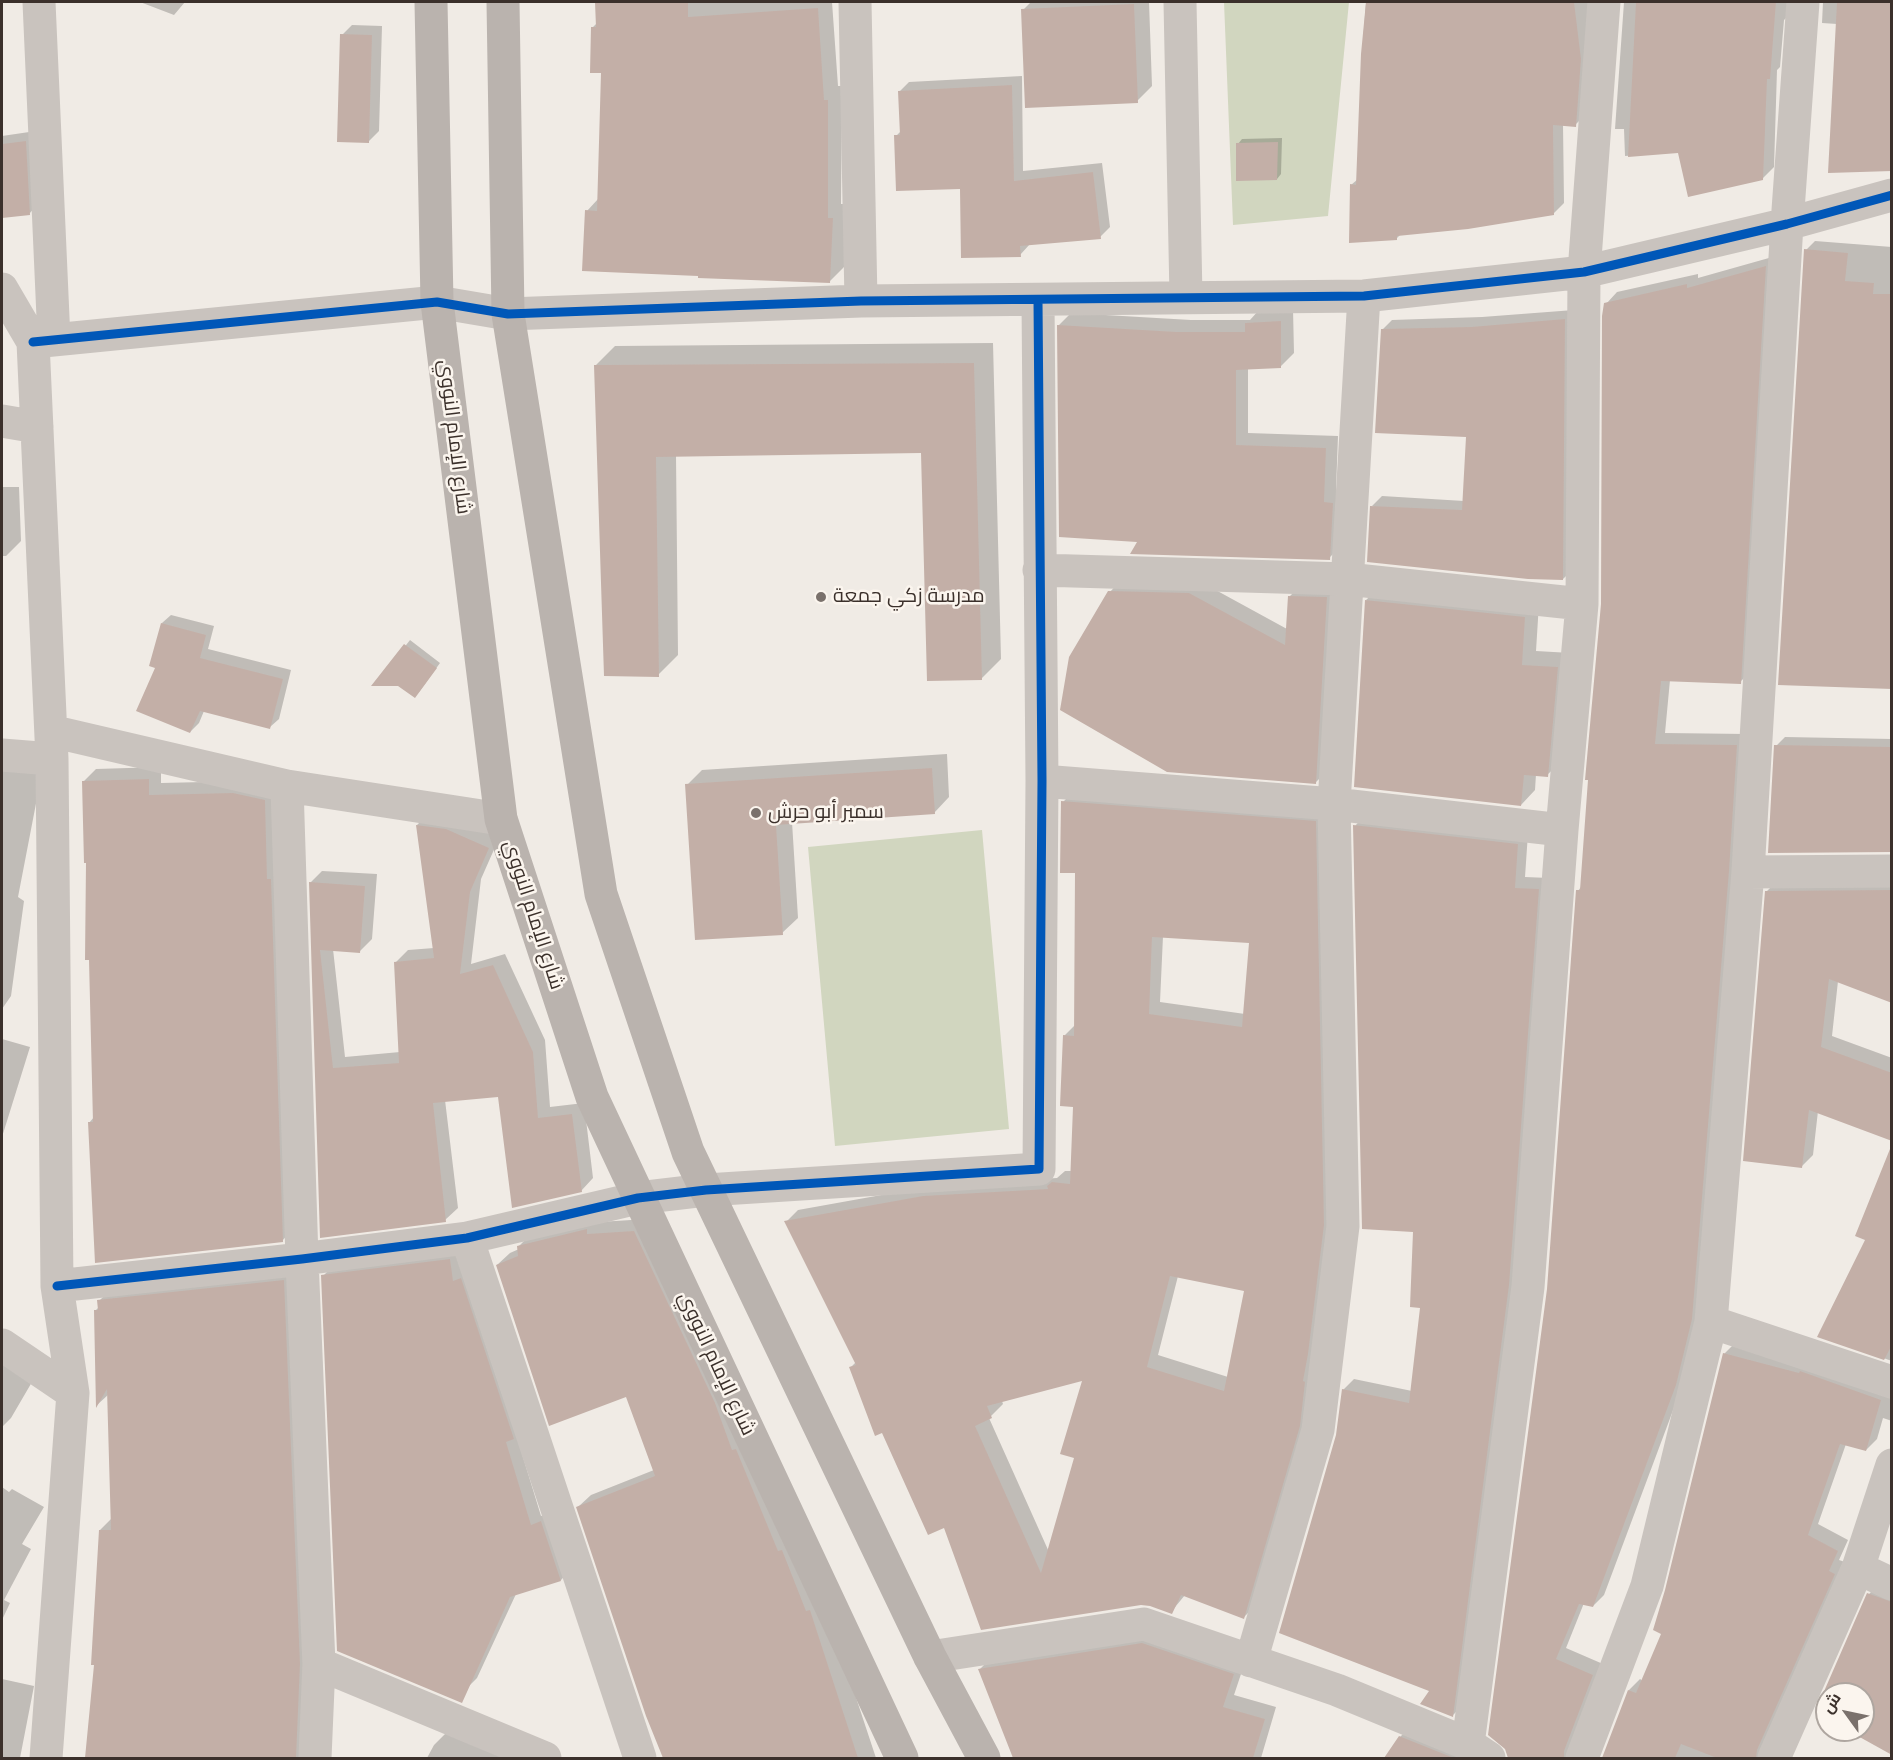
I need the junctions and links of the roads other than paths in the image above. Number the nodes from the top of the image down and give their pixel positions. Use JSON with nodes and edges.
{"nodes":[{"id":1,"x":39,"y":2,"type":"edge"},
{"id":2,"x":430,"y":2,"type":"edge"},
{"id":3,"x":503,"y":2,"type":"edge"},
{"id":4,"x":855,"y":2,"type":"edge"},
{"id":5,"x":1180,"y":2,"type":"edge"},
{"id":6,"x":1604,"y":2,"type":"edge"},
{"id":7,"x":1803,"y":2,"type":"edge"},
{"id":8,"x":1892,"y":195,"type":"edge"},
{"id":9,"x":1787,"y":224,"type":"junction"},
{"id":10,"x":1584,"y":272,"type":"junction"},
{"id":11,"x":2,"y":289,"type":"edge"},
{"id":12,"x":1364,"y":296,"type":"junction"},
{"id":13,"x":1186,"y":297,"type":"junction"},
{"id":14,"x":861,"y":301,"type":"junction"},
{"id":15,"x":1038,"y":301,"type":"junction"},
{"id":16,"x":437,"y":302,"type":"junction"},
{"id":17,"x":508,"y":314,"type":"junction"},
{"id":18,"x":44,"y":341,"type":"junction"},
{"id":19,"x":2,"y":421,"type":"edge"},
{"id":20,"x":37,"y":427,"type":"junction"},
{"id":21,"x":1039,"y":570,"type":"junction"},
{"id":22,"x":1347,"y":579,"type":"junction"},
{"id":23,"x":1582,"y":603,"type":"junction"},
{"id":24,"x":52,"y":745,"type":"junction"},
{"id":25,"x":2,"y":755,"type":"edge"},
{"id":26,"x":1042,"y":781,"type":"junction"},
{"id":27,"x":287,"y":786,"type":"junction"},
{"id":28,"x":1334,"y":804,"type":"junction"},
{"id":29,"x":501,"y":819,"type":"junction"},
{"id":30,"x":1562,"y":830,"type":"junction"},
{"id":31,"x":1892,"y":871,"type":"edge"},
{"id":32,"x":1748,"y":872,"type":"junction"},
{"id":33,"x":706,"y":1190,"type":"junction"},
{"id":34,"x":638,"y":1198,"type":"junction"},
{"id":35,"x":467,"y":1238,"type":"junction"},
{"id":36,"x":302,"y":1259,"type":"junction"},
{"id":37,"x":57,"y":1286,"type":"junction"},
{"id":38,"x":1711,"y":1322,"type":"junction"},
{"id":39,"x":2,"y":1344,"type":"edge"},
{"id":40,"x":1892,"y":1382,"type":"edge"},
{"id":41,"x":73,"y":1393,"type":"junction"},
{"id":42,"x":1892,"y":1465,"type":"edge"},
{"id":43,"x":1858,"y":1568,"type":"junction"},
{"id":44,"x":1892,"y":1584,"type":"edge"},
{"id":45,"x":930,"y":1657,"type":"junction"},
{"id":46,"x":1251,"y":1661,"type":"junction"},
{"id":47,"x":319,"y":1664,"type":"junction"},
{"id":48,"x":1479,"y":1751,"type":"edge"},
{"id":49,"x":46,"y":1758,"type":"edge"},
{"id":50,"x":315,"y":1758,"type":"edge"},
{"id":51,"x":545,"y":1758,"type":"edge"},
{"id":52,"x":640,"y":1758,"type":"edge"},
{"id":53,"x":902,"y":1758,"type":"edge"},
{"id":54,"x":984,"y":1758,"type":"edge"},
{"id":55,"x":1582,"y":1758,"type":"edge"},
{"id":56,"x":1774,"y":1758,"type":"edge"}],
"edges":[{"from":1,"to":18,"type":"street"},
{"from":2,"to":16,"type":"street","name":"شارع الإمام النووي"},
{"from":3,"to":17,"type":"street"},
{"from":4,"to":14,"type":"street"},
{"from":5,"to":13,"type":"street"},
{"from":6,"to":10,"type":"street"},
{"from":7,"to":9,"type":"street"},
{"from":8,"to":9,"type":"street"},
{"from":9,"to":10,"type":"street"},
{"from":9,"to":32,"type":"street"},
{"from":10,"to":12,"type":"street"},
{"from":10,"to":23,"type":"street"},
{"from":11,"to":18,"type":"street"},
{"from":12,"to":13,"type":"street"},
{"from":12,"to":22,"type":"street"},
{"from":13,"to":15,"type":"street"},
{"from":14,"to":15,"type":"street"},
{"from":14,"to":17,"type":"street"},
{"from":15,"to":21,"type":"street"},
{"from":16,"to":17,"type":"street"},
{"from":16,"to":18,"type":"street"},
{"from":16,"to":29,"type":"street","name":"شارع الإمام النووي"},
{"from":17,"to":33,"type":"street"},
{"from":18,"to":20,"type":"street"},
{"from":19,"to":20,"type":"street"},
{"from":20,"to":24,"type":"street"},
{"from":21,"to":22,"type":"street"},
{"from":21,"to":26,"type":"street"},
{"from":22,"to":23,"type":"street"},
{"from":22,"to":28,"type":"street"},
{"from":23,"to":30,"type":"street"},
{"from":24,"to":25,"type":"street"},
{"from":24,"to":27,"type":"street"},
{"from":24,"to":37,"type":"street"},
{"from":26,"to":28,"type":"street"},
{"from":26,"to":33,"type":"street"},
{"from":27,"to":29,"type":"street"},
{"from":27,"to":36,"type":"street"},
{"from":28,"to":30,"type":"street"},
{"from":28,"to":46,"type":"street"},
{"from":29,"to":34,"type":"street","name":"شارع الإمام النووي"},
{"from":30,"to":48,"type":"street"},
{"from":31,"to":32,"type":"street"},
{"from":32,"to":38,"type":"street"},
{"from":33,"to":34,"type":"street"},
{"from":33,"to":45,"type":"street"},
{"from":34,"to":35,"type":"street"},
{"from":34,"to":53,"type":"street","name":"شارع الإمام النووي"},
{"from":35,"to":36,"type":"street"},
{"from":35,"to":52,"type":"street"},
{"from":36,"to":37,"type":"street"},
{"from":36,"to":47,"type":"street"},
{"from":37,"to":41,"type":"street"},
{"from":38,"to":40,"type":"street"},
{"from":38,"to":55,"type":"street"},
{"from":39,"to":41,"type":"street"},
{"from":41,"to":49,"type":"street"},
{"from":42,"to":43,"type":"street"},
{"from":43,"to":44,"type":"street"},
{"from":43,"to":56,"type":"street"},
{"from":45,"to":46,"type":"street"},
{"from":45,"to":54,"type":"street"},
{"from":46,"to":48,"type":"street"},
{"from":47,"to":50,"type":"street"},
{"from":47,"to":51,"type":"street"}]}
